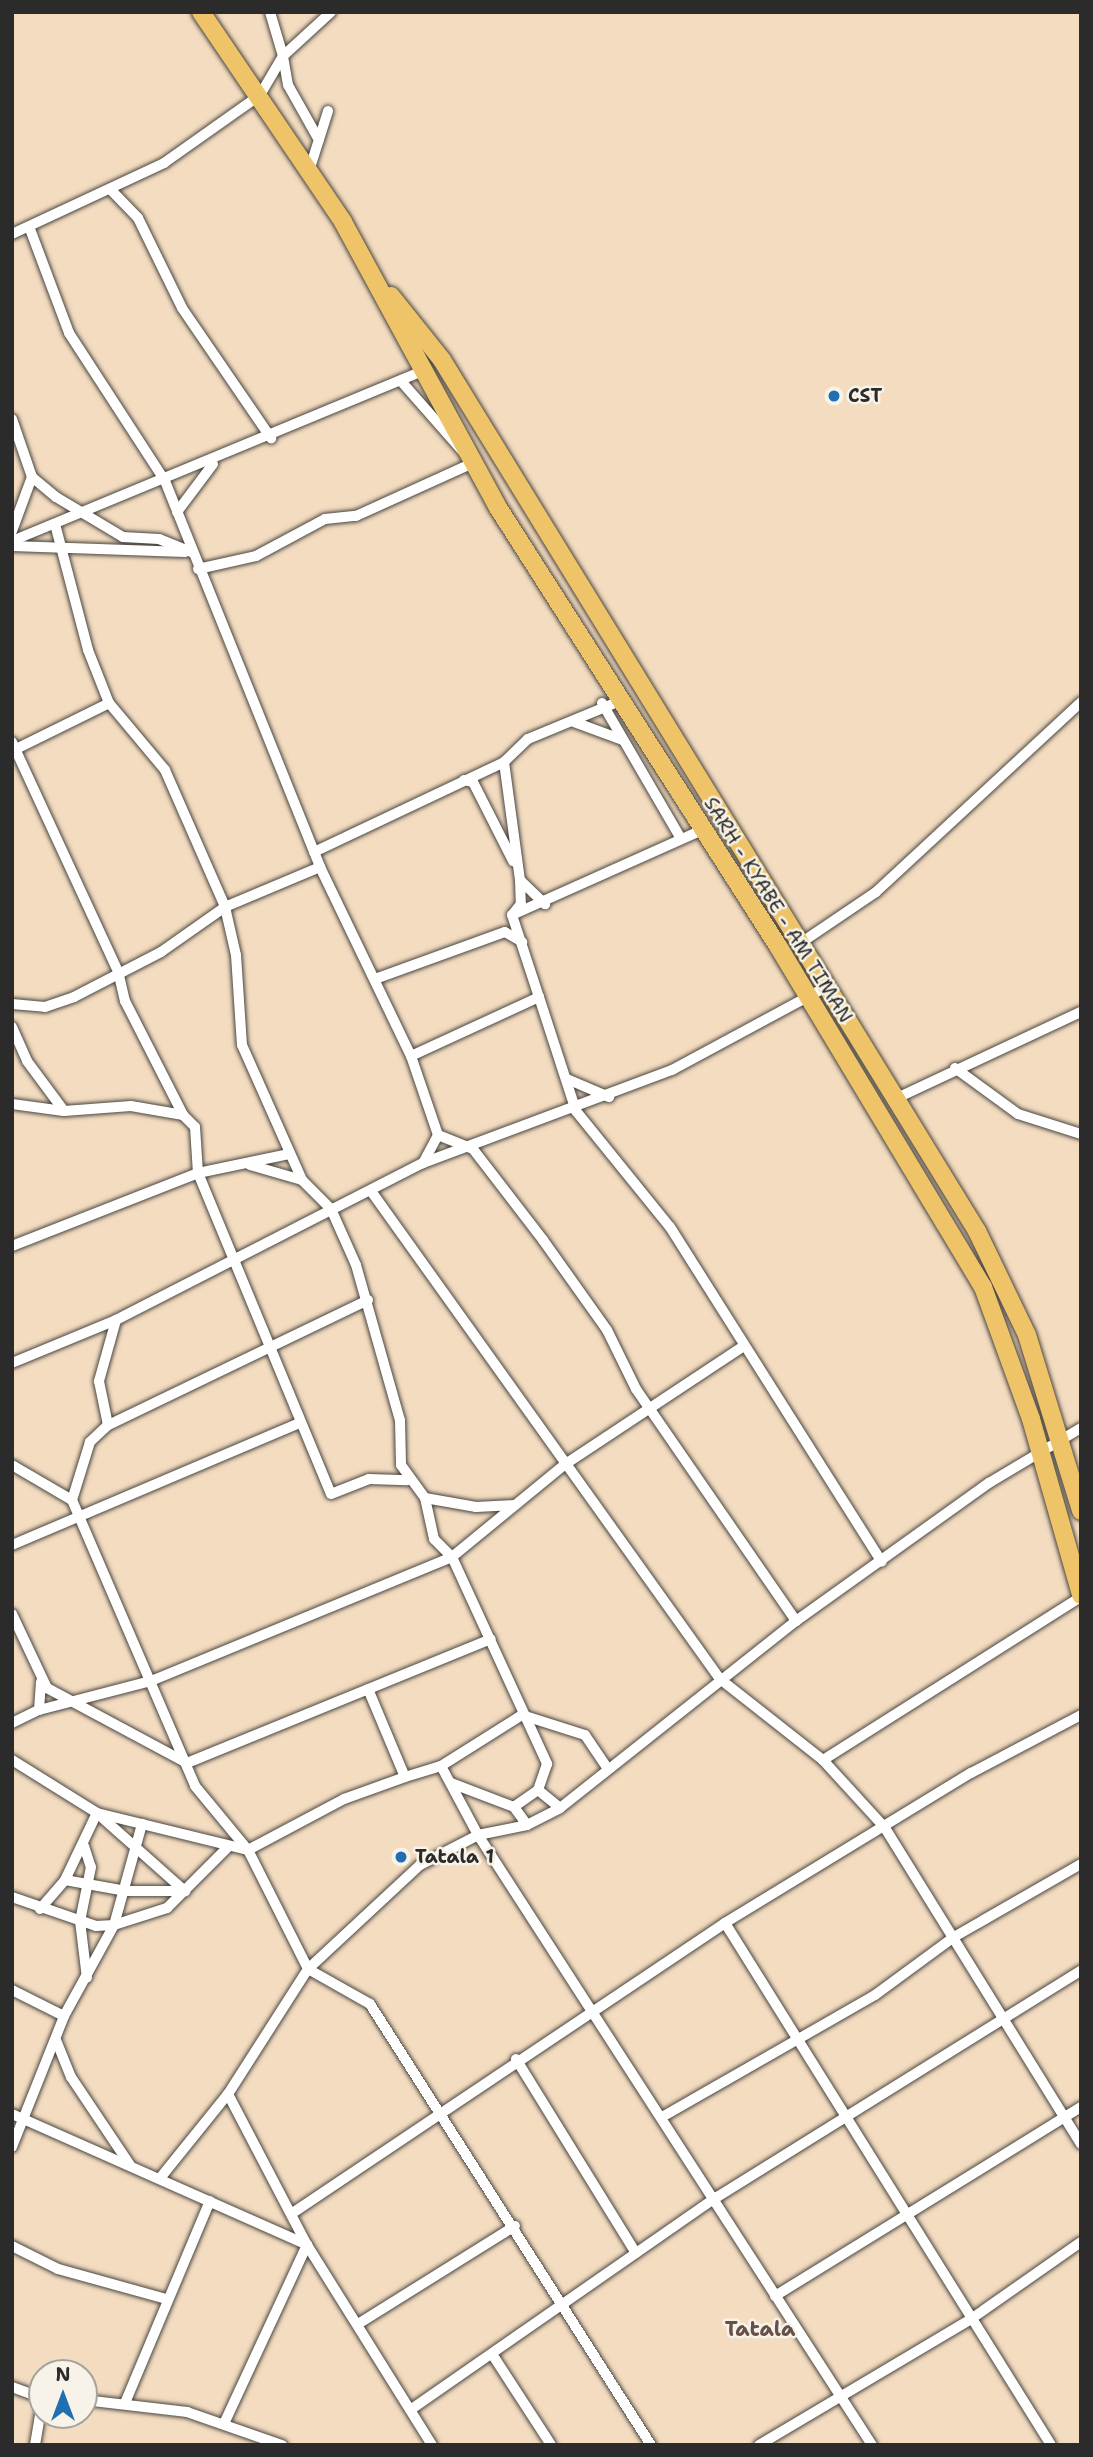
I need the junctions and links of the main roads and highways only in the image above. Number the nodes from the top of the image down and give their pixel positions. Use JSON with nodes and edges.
{"nodes":[{"id":1,"x":201,"y":12,"type":"edge"},
{"id":2,"x":376,"y":277,"type":"junction"},
{"id":3,"x":1081,"y":1511,"type":"edge"},
{"id":4,"x":1081,"y":1596,"type":"edge"}],
"edges":[{"from":1,"to":2,"type":"highway","name":"SARH - KYABE - AM TIMAN"},
{"from":2,"to":3,"type":"highway","name":"SARH - KYABE - AM TIMAN"},
{"from":2,"to":4,"type":"highway","name":"SARH - KYABE - AM TIMAN"}]}
